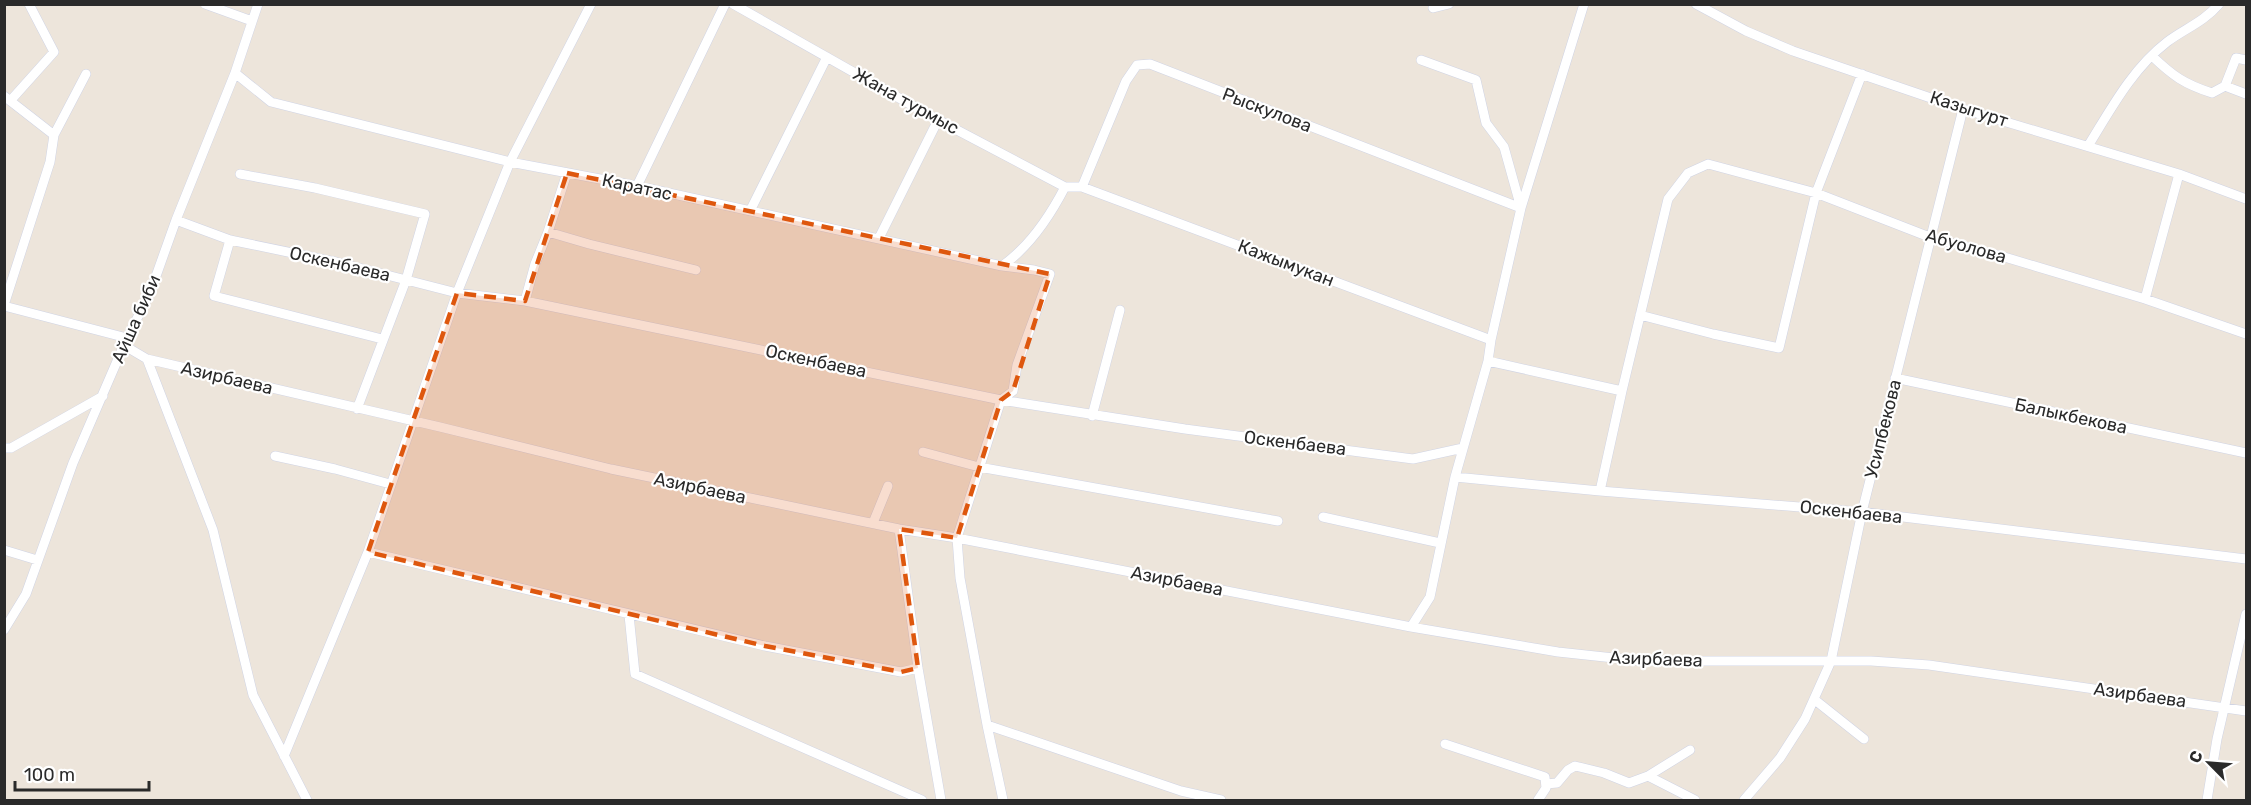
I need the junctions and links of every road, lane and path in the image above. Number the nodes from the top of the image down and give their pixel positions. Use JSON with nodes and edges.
{"nodes":[{"id":1,"x":29,"y":4,"type":"edge"},
{"id":2,"x":205,"y":4,"type":"edge"},
{"id":3,"x":258,"y":4,"type":"edge"},
{"id":4,"x":591,"y":4,"type":"edge"},
{"id":5,"x":725,"y":4,"type":"edge"},
{"id":6,"x":733,"y":4,"type":"edge"},
{"id":7,"x":1449,"y":4,"type":"edge"},
{"id":8,"x":1584,"y":4,"type":"edge"},
{"id":9,"x":1696,"y":4,"type":"edge"},
{"id":10,"x":2219,"y":4,"type":"edge"},
{"id":11,"x":1433,"y":8,"type":"dead end"},
{"id":12,"x":252,"y":21,"type":"junction"},
{"id":13,"x":2152,"y":56,"type":"junction"},
{"id":14,"x":827,"y":57,"type":"junction"},
{"id":15,"x":1421,"y":60,"type":"dead end"},
{"id":16,"x":2247,"y":60,"type":"edge"},
{"id":17,"x":234,"y":73,"type":"junction"},
{"id":18,"x":86,"y":74,"type":"dead end"},
{"id":19,"x":1862,"y":74,"type":"junction"},
{"id":20,"x":2225,"y":86,"type":"junction"},
{"id":21,"x":2247,"y":94,"type":"edge"},
{"id":22,"x":8,"y":98,"type":"edge"},
{"id":23,"x":1963,"y":108,"type":"junction"},
{"id":24,"x":938,"y":120,"type":"junction"},
{"id":25,"x":54,"y":135,"type":"junction"},
{"id":26,"x":2088,"y":146,"type":"junction"},
{"id":27,"x":510,"y":162,"type":"junction"},
{"id":28,"x":567,"y":173,"type":"junction"},
{"id":29,"x":240,"y":174,"type":"dead end"},
{"id":30,"x":2179,"y":174,"type":"junction"},
{"id":31,"x":637,"y":186,"type":"junction"},
{"id":32,"x":1065,"y":187,"type":"junction"},
{"id":33,"x":1082,"y":187,"type":"junction"},
{"id":34,"x":1816,"y":193,"type":"junction"},
{"id":35,"x":2247,"y":199,"type":"edge"},
{"id":36,"x":1521,"y":208,"type":"junction"},
{"id":37,"x":750,"y":211,"type":"junction"},
{"id":38,"x":176,"y":220,"type":"junction"},
{"id":39,"x":548,"y":232,"type":"junction"},
{"id":40,"x":879,"y":238,"type":"junction"},
{"id":41,"x":1932,"y":238,"type":"junction"},
{"id":42,"x":230,"y":240,"type":"junction"},
{"id":43,"x":1002,"y":266,"type":"junction"},
{"id":44,"x":696,"y":270,"type":"dead end"},
{"id":45,"x":406,"y":280,"type":"junction"},
{"id":46,"x":457,"y":293,"type":"junction"},
{"id":47,"x":2145,"y":299,"type":"junction"},
{"id":48,"x":525,"y":301,"type":"junction"},
{"id":49,"x":4,"y":305,"type":"edge"},
{"id":50,"x":1120,"y":310,"type":"dead end"},
{"id":51,"x":1640,"y":315,"type":"junction"},
{"id":52,"x":2247,"y":334,"type":"edge"},
{"id":53,"x":382,"y":339,"type":"junction"},
{"id":54,"x":1491,"y":340,"type":"junction"},
{"id":55,"x":126,"y":342,"type":"junction"},
{"id":56,"x":147,"y":359,"type":"junction"},
{"id":57,"x":1488,"y":361,"type":"junction"},
{"id":58,"x":1895,"y":378,"type":"junction"},
{"id":59,"x":1622,"y":391,"type":"junction"},
{"id":60,"x":103,"y":396,"type":"junction"},
{"id":61,"x":1001,"y":400,"type":"junction"},
{"id":62,"x":357,"y":409,"type":"junction"},
{"id":63,"x":1092,"y":416,"type":"junction"},
{"id":64,"x":412,"y":421,"type":"junction"},
{"id":65,"x":4,"y":448,"type":"edge"},
{"id":66,"x":1462,"y":448,"type":"junction"},
{"id":67,"x":922,"y":452,"type":"dead end"},
{"id":68,"x":2247,"y":453,"type":"edge"},
{"id":69,"x":275,"y":456,"type":"dead end"},
{"id":70,"x":979,"y":467,"type":"junction"},
{"id":71,"x":1455,"y":477,"type":"junction"},
{"id":72,"x":390,"y":484,"type":"junction"},
{"id":73,"x":888,"y":486,"type":"dead end"},
{"id":74,"x":1600,"y":491,"type":"junction"},
{"id":75,"x":1862,"y":512,"type":"junction"},
{"id":76,"x":1323,"y":517,"type":"dead end"},
{"id":77,"x":1278,"y":521,"type":"dead end"},
{"id":78,"x":873,"y":523,"type":"junction"},
{"id":79,"x":899,"y":529,"type":"junction"},
{"id":80,"x":957,"y":538,"type":"junction"},
{"id":81,"x":1440,"y":543,"type":"junction"},
{"id":82,"x":4,"y":550,"type":"edge"},
{"id":83,"x":368,"y":552,"type":"junction"},
{"id":84,"x":2247,"y":559,"type":"edge"},
{"id":85,"x":37,"y":560,"type":"junction"},
{"id":86,"x":2247,"y":614,"type":"edge"},
{"id":87,"x":629,"y":615,"type":"junction"},
{"id":88,"x":5,"y":627,"type":"edge"},
{"id":89,"x":1411,"y":627,"type":"junction"},
{"id":90,"x":1831,"y":661,"type":"junction"},
{"id":91,"x":918,"y":668,"type":"junction"},
{"id":92,"x":1815,"y":700,"type":"junction"},
{"id":93,"x":2224,"y":708,"type":"junction"},
{"id":94,"x":2247,"y":711,"type":"edge"},
{"id":95,"x":987,"y":725,"type":"junction"},
{"id":96,"x":1863,"y":739,"type":"dead end"},
{"id":97,"x":1444,"y":744,"type":"dead end"},
{"id":98,"x":1690,"y":750,"type":"dead end"},
{"id":99,"x":284,"y":756,"type":"junction"},
{"id":100,"x":1648,"y":776,"type":"junction"},
{"id":101,"x":1546,"y":784,"type":"junction"},
{"id":102,"x":307,"y":801,"type":"edge"},
{"id":103,"x":922,"y":801,"type":"edge"},
{"id":104,"x":941,"y":801,"type":"edge"},
{"id":105,"x":1004,"y":801,"type":"edge"},
{"id":106,"x":1221,"y":801,"type":"edge"},
{"id":107,"x":1538,"y":801,"type":"edge"},
{"id":108,"x":1695,"y":801,"type":"edge"},
{"id":109,"x":1744,"y":801,"type":"edge"},
{"id":110,"x":2207,"y":801,"type":"edge"}],
"edges":[{"from":1,"to":22,"type":"street"},
{"from":2,"to":12,"type":"street"},
{"from":3,"to":12,"type":"street","name":"Айша биби"},
{"from":4,"to":27,"type":"street"},
{"from":5,"to":31,"type":"street"},
{"from":6,"to":14,"type":"street","name":"Жана турмыс"},
{"from":7,"to":11,"type":"street"},
{"from":8,"to":36,"type":"street"},
{"from":9,"to":19,"type":"street","name":"Казыгурт"},
{"from":10,"to":13,"type":"street"},
{"from":12,"to":17,"type":"street","name":"Айша биби"},
{"from":13,"to":20,"type":"street"},
{"from":13,"to":26,"type":"street"},
{"from":14,"to":24,"type":"street","name":"Жана турмыс"},
{"from":14,"to":37,"type":"street"},
{"from":15,"to":36,"type":"street"},
{"from":16,"to":20,"type":"street"},
{"from":17,"to":27,"type":"street","name":"Каратас"},
{"from":17,"to":38,"type":"street","name":"Айша биби"},
{"from":18,"to":25,"type":"street"},
{"from":19,"to":23,"type":"street","name":"Казыгурт"},
{"from":19,"to":34,"type":"street"},
{"from":20,"to":21,"type":"street"},
{"from":22,"to":25,"type":"street"},
{"from":23,"to":26,"type":"street","name":"Казыгурт"},
{"from":23,"to":41,"type":"street","name":"Усипбекова"},
{"from":24,"to":32,"type":"street","name":"Жана турмыс"},
{"from":24,"to":40,"type":"street"},
{"from":25,"to":49,"type":"street"},
{"from":26,"to":30,"type":"street","name":"Казыгурт"},
{"from":27,"to":28,"type":"street","name":"Каратас"},
{"from":27,"to":46,"type":"street"},
{"from":28,"to":31,"type":"street","name":"Каратас"},
{"from":28,"to":39,"type":"street"},
{"from":29,"to":45,"type":"street"},
{"from":30,"to":35,"type":"street","name":"Казыгурт"},
{"from":30,"to":47,"type":"street"},
{"from":31,"to":37,"type":"street","name":"Каратас"},
{"from":32,"to":33,"type":"street","name":"Жана турмыс"},
{"from":32,"to":43,"type":"street"},
{"from":33,"to":36,"type":"street","name":"Рыскулова"},
{"from":33,"to":54,"type":"street","name":"Кажымукан"},
{"from":34,"to":41,"type":"street","name":"Абуолова"},
{"from":34,"to":51,"type":"street","name":"Абуолова"},
{"from":34,"to":51,"type":"street"},
{"from":36,"to":54,"type":"street"},
{"from":37,"to":40,"type":"street","name":"Каратас"},
{"from":38,"to":42,"type":"street","name":"Оскенбаева"},
{"from":38,"to":55,"type":"street","name":"Айша биби"},
{"from":39,"to":44,"type":"street"},
{"from":39,"to":48,"type":"street"},
{"from":40,"to":43,"type":"street","name":"Каратас"},
{"from":41,"to":47,"type":"street","name":"Абуолова"},
{"from":41,"to":58,"type":"street","name":"Усипбекова"},
{"from":42,"to":45,"type":"street","name":"Оскенбаева"},
{"from":42,"to":53,"type":"street"},
{"from":43,"to":61,"type":"street","name":"Каратас"},
{"from":45,"to":46,"type":"street","name":"Оскенбаева"},
{"from":45,"to":53,"type":"street"},
{"from":46,"to":48,"type":"street","name":"Оскенбаева"},
{"from":46,"to":64,"type":"street"},
{"from":47,"to":52,"type":"street","name":"Абуолова"},
{"from":48,"to":61,"type":"street","name":"Оскенбаева"},
{"from":49,"to":55,"type":"street","name":"Азирбаева"},
{"from":50,"to":63,"type":"street"},
{"from":51,"to":59,"type":"street"},
{"from":53,"to":62,"type":"street"},
{"from":54,"to":57,"type":"street"},
{"from":55,"to":56,"type":"street","name":"Азирбаева"},
{"from":55,"to":60,"type":"street","name":"Айша биби"},
{"from":56,"to":62,"type":"street","name":"Азирбаева"},
{"from":56,"to":99,"type":"street","name":"Айша биби"},
{"from":57,"to":59,"type":"street"},
{"from":57,"to":66,"type":"street"},
{"from":58,"to":68,"type":"street","name":"Балыкбекова"},
{"from":58,"to":75,"type":"street","name":"Усипбекова"},
{"from":59,"to":74,"type":"street"},
{"from":60,"to":65,"type":"street"},
{"from":60,"to":85,"type":"street","name":"Айша биби"},
{"from":61,"to":63,"type":"street","name":"Оскенбаева"},
{"from":61,"to":70,"type":"street"},
{"from":62,"to":64,"type":"street","name":"Азирбаева"},
{"from":63,"to":66,"type":"street","name":"Оскенбаева"},
{"from":64,"to":72,"type":"street"},
{"from":64,"to":78,"type":"street","name":"Азирбаева"},
{"from":66,"to":71,"type":"street"},
{"from":67,"to":70,"type":"street"},
{"from":69,"to":72,"type":"street"},
{"from":70,"to":77,"type":"street"},
{"from":70,"to":80,"type":"street"},
{"from":71,"to":74,"type":"street","name":"Оскенбаева"},
{"from":71,"to":81,"type":"street"},
{"from":72,"to":83,"type":"street"},
{"from":73,"to":78,"type":"street"},
{"from":74,"to":75,"type":"street","name":"Оскенбаева"},
{"from":75,"to":84,"type":"street","name":"Оскенбаева"},
{"from":75,"to":90,"type":"street","name":"Усипбекова"},
{"from":76,"to":81,"type":"street"},
{"from":78,"to":79,"type":"street","name":"Азирбаева"},
{"from":79,"to":80,"type":"street","name":"Азирбаева"},
{"from":79,"to":91,"type":"street"},
{"from":80,"to":89,"type":"street","name":"Азирбаева"},
{"from":80,"to":95,"type":"street"},
{"from":81,"to":89,"type":"street"},
{"from":82,"to":85,"type":"street"},
{"from":83,"to":87,"type":"street"},
{"from":83,"to":99,"type":"street"},
{"from":85,"to":88,"type":"street","name":"Айша биби"},
{"from":86,"to":93,"type":"street"},
{"from":87,"to":91,"type":"street"},
{"from":87,"to":103,"type":"street"},
{"from":89,"to":90,"type":"street","name":"Азирбаева"},
{"from":90,"to":92,"type":"street","name":"Усипбекова"},
{"from":90,"to":93,"type":"street","name":"Азирбаева"},
{"from":91,"to":104,"type":"street"},
{"from":92,"to":96,"type":"street"},
{"from":92,"to":109,"type":"street","name":"Усипбекова"},
{"from":93,"to":94,"type":"street","name":"Азирбаева"},
{"from":93,"to":110,"type":"street"},
{"from":95,"to":105,"type":"street"},
{"from":95,"to":106,"type":"street"},
{"from":97,"to":101,"type":"street"},
{"from":98,"to":100,"type":"street"},
{"from":99,"to":102,"type":"street","name":"Айша биби"},
{"from":100,"to":101,"type":"street"},
{"from":100,"to":108,"type":"street"},
{"from":101,"to":107,"type":"street"}]}
